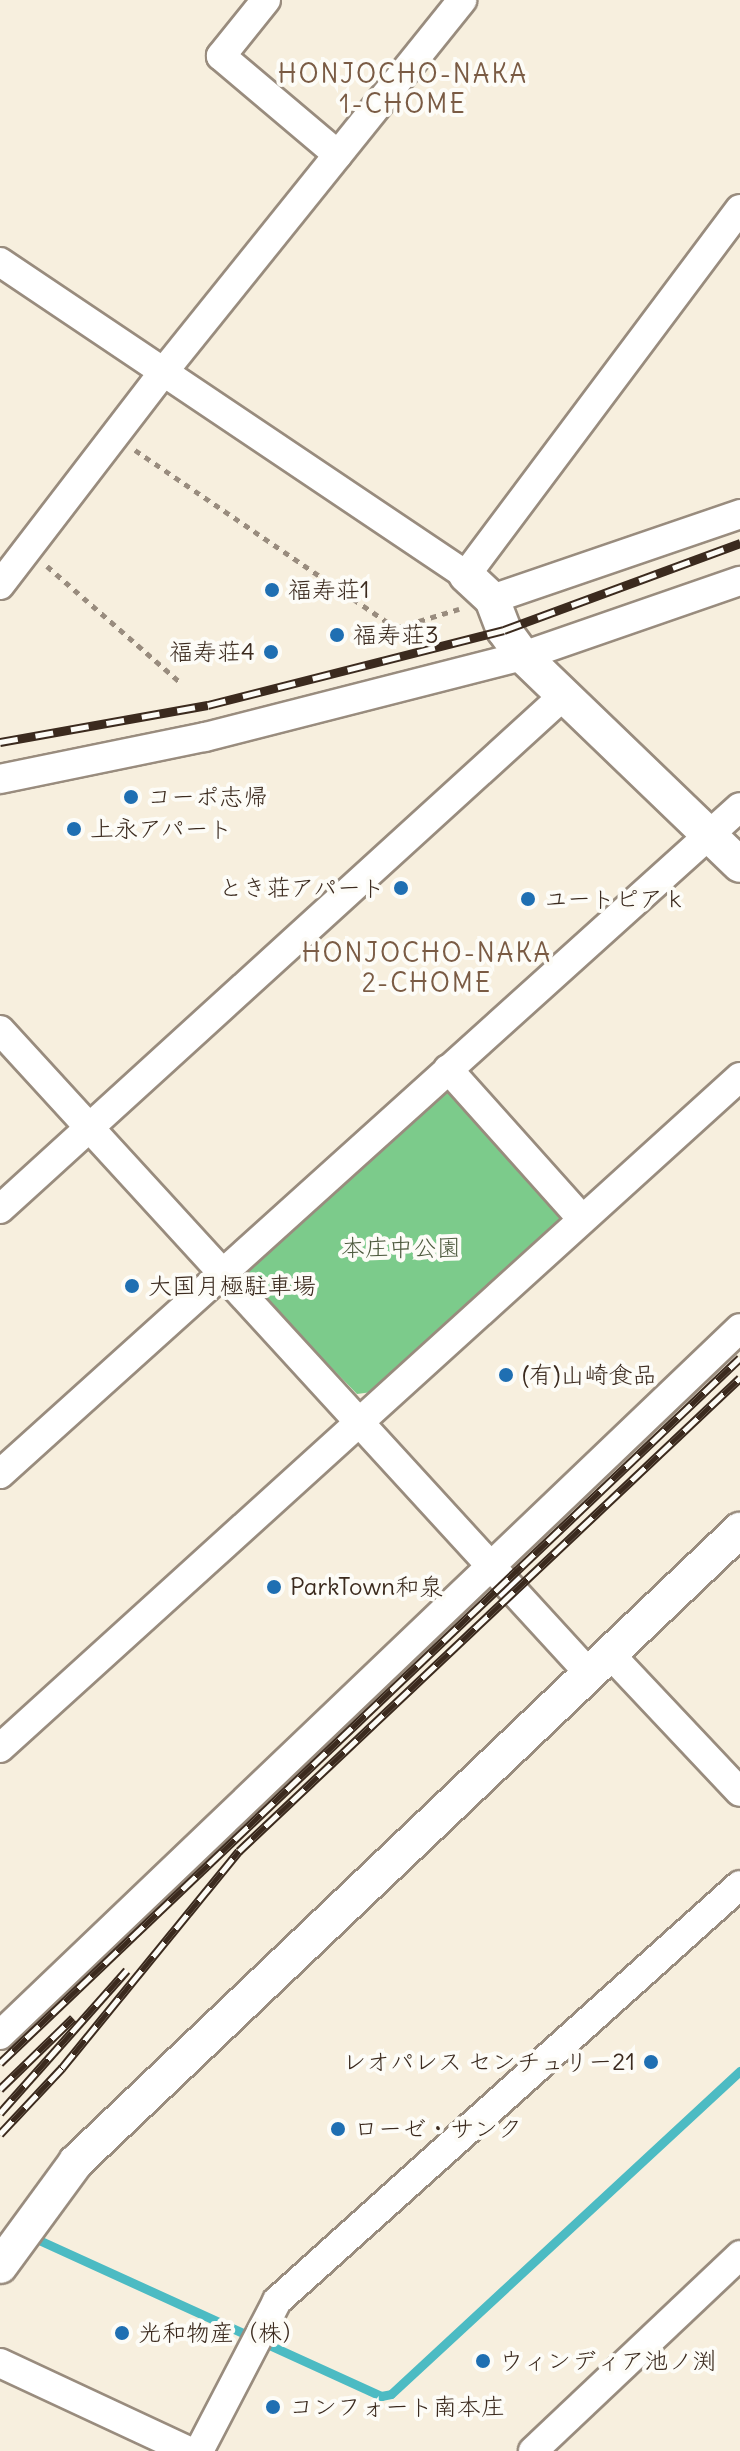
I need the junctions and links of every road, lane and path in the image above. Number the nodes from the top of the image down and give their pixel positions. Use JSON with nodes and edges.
{"nodes":[{"id":1,"x":266,"y":0,"type":"edge"},
{"id":2,"x":462,"y":0,"type":"edge"},
{"id":3,"x":338,"y":155,"type":"junction"},
{"id":4,"x":740,"y":209,"type":"edge"},
{"id":5,"x":0,"y":262,"type":"edge"},
{"id":6,"x":164,"y":371,"type":"junction"},
{"id":7,"x":114,"y":436,"type":"junction"},
{"id":8,"x":740,"y":514,"type":"edge"},
{"id":9,"x":29,"y":549,"type":"junction"},
{"id":10,"x":466,"y":575,"type":"junction"},
{"id":11,"x":740,"y":581,"type":"edge"},
{"id":12,"x":0,"y":585,"type":"edge"},
{"id":13,"x":492,"y":599,"type":"junction"},
{"id":14,"x":523,"y":656,"type":"junction"},
{"id":15,"x":181,"y":683,"type":"dead end"},
{"id":16,"x":562,"y":697,"type":"junction"},
{"id":17,"x":0,"y":779,"type":"edge"},
{"id":18,"x":740,"y":807,"type":"edge"},
{"id":19,"x":709,"y":836,"type":"junction"},
{"id":20,"x":740,"y":865,"type":"edge"},
{"id":21,"x":0,"y":1030,"type":"edge"},
{"id":22,"x":448,"y":1069,"type":"junction"},
{"id":23,"x":740,"y":1077,"type":"edge"},
{"id":24,"x":89,"y":1126,"type":"junction"},
{"id":25,"x":0,"y":1209,"type":"edge"},
{"id":26,"x":581,"y":1218,"type":"junction"},
{"id":27,"x":222,"y":1275,"type":"junction"},
{"id":28,"x":740,"y":1328,"type":"edge"},
{"id":29,"x":357,"y":1423,"type":"junction"},
{"id":30,"x":0,"y":1474,"type":"edge"},
{"id":31,"x":740,"y":1530,"type":"edge"},
{"id":32,"x":492,"y":1564,"type":"junction"},
{"id":33,"x":597,"y":1661,"type":"junction"},
{"id":34,"x":0,"y":1748,"type":"edge"},
{"id":35,"x":740,"y":1792,"type":"edge"},
{"id":36,"x":740,"y":1885,"type":"edge"},
{"id":37,"x":0,"y":2035,"type":"edge"},
{"id":38,"x":9,"y":2231,"type":"edge"},
{"id":39,"x":740,"y":2255,"type":"edge"},
{"id":40,"x":0,"y":2266,"type":"edge"},
{"id":41,"x":0,"y":2363,"type":"edge"},
{"id":42,"x":189,"y":2451,"type":"edge"},
{"id":43,"x":199,"y":2451,"type":"edge"},
{"id":44,"x":533,"y":2451,"type":"edge"}],
"edges":[{"from":1,"to":3,"type":"street"},
{"from":2,"to":3,"type":"street"},
{"from":3,"to":6,"type":"street"},
{"from":4,"to":10,"type":"street"},
{"from":5,"to":6,"type":"street"},
{"from":6,"to":7,"type":"street"},
{"from":6,"to":10,"type":"street"},
{"from":7,"to":9,"type":"street"},
{"from":7,"to":13,"type":"path"},
{"from":8,"to":13,"type":"street"},
{"from":9,"to":12,"type":"street"},
{"from":9,"to":15,"type":"path"},
{"from":10,"to":13,"type":"street"},
{"from":11,"to":14,"type":"street"},
{"from":13,"to":14,"type":"street"},
{"from":14,"to":16,"type":"street"},
{"from":14,"to":17,"type":"street"},
{"from":16,"to":19,"type":"street"},
{"from":16,"to":24,"type":"street"},
{"from":18,"to":19,"type":"street"},
{"from":19,"to":20,"type":"street"},
{"from":19,"to":22,"type":"street"},
{"from":21,"to":24,"type":"street"},
{"from":22,"to":26,"type":"street"},
{"from":22,"to":27,"type":"street"},
{"from":23,"to":26,"type":"street"},
{"from":24,"to":25,"type":"street"},
{"from":24,"to":27,"type":"street"},
{"from":26,"to":29,"type":"street"},
{"from":27,"to":29,"type":"street"},
{"from":27,"to":30,"type":"street"},
{"from":28,"to":32,"type":"street"},
{"from":29,"to":32,"type":"street"},
{"from":29,"to":34,"type":"street"},
{"from":31,"to":33,"type":"street"},
{"from":32,"to":33,"type":"street"},
{"from":32,"to":37,"type":"street"},
{"from":33,"to":35,"type":"street"},
{"from":33,"to":38,"type":"street"},
{"from":36,"to":43,"type":"street"},
{"from":38,"to":40,"type":"street"},
{"from":39,"to":44,"type":"street"},
{"from":41,"to":42,"type":"street"}]}
